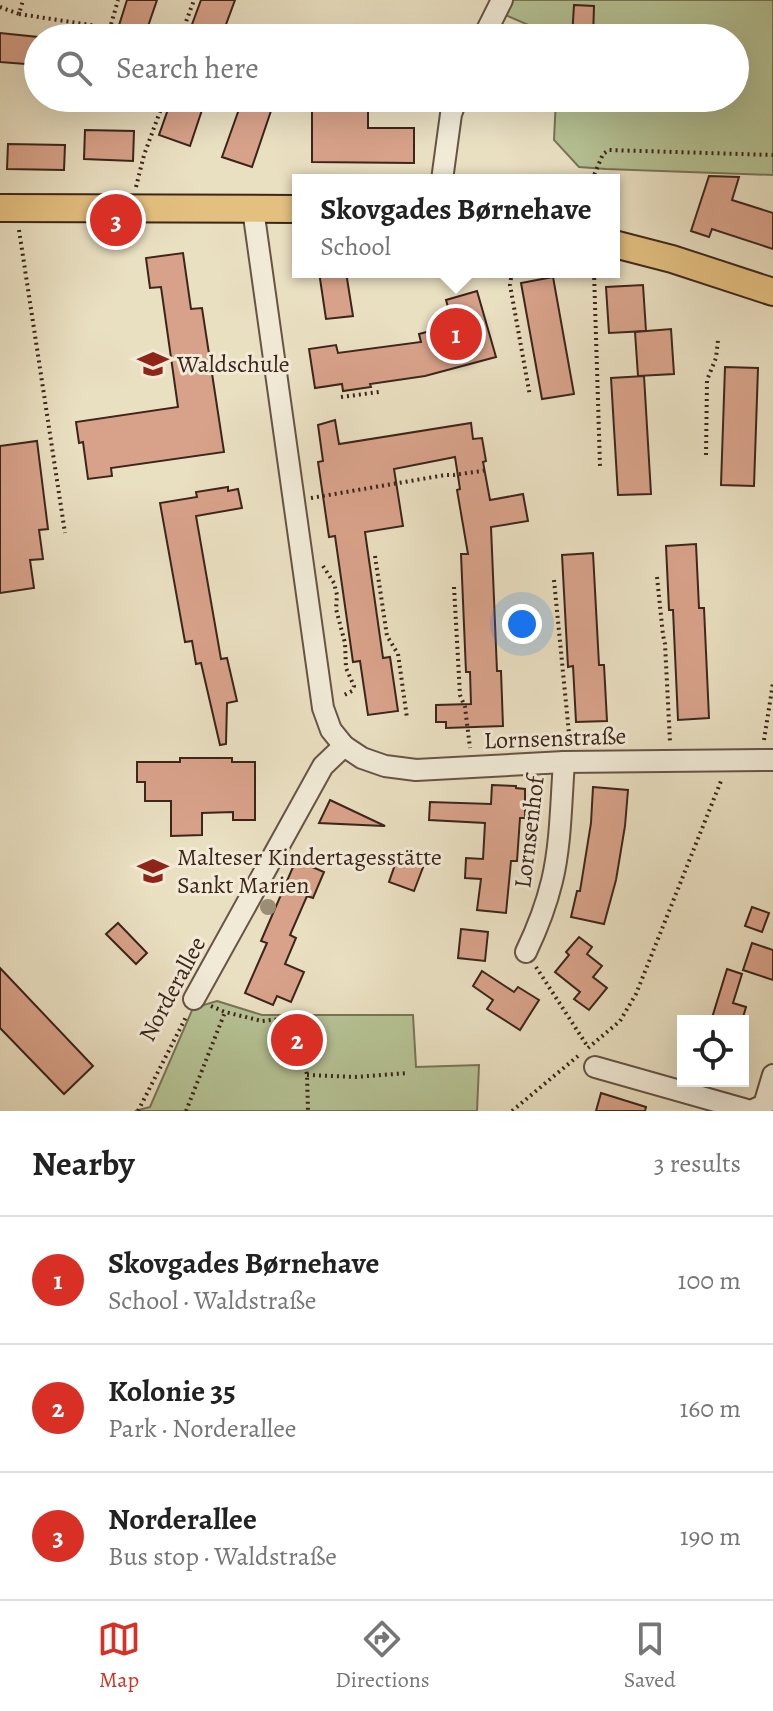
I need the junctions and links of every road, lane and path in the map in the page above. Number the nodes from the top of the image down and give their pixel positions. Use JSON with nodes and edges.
{"nodes":[{"id":1,"x":23,"y":0,"type":"edge"},
{"id":2,"x":118,"y":0,"type":"edge"},
{"id":3,"x":194,"y":0,"type":"edge"},
{"id":4,"x":502,"y":0,"type":"edge"},
{"id":5,"x":0,"y":7,"type":"edge"},
{"id":6,"x":19,"y":14,"type":"junction"},
{"id":7,"x":84,"y":24,"type":"edge"},
{"id":8,"x":111,"y":24,"type":"edge"},
{"id":9,"x":185,"y":24,"type":"edge"},
{"id":10,"x":490,"y":24,"type":"edge"},
{"id":11,"x":160,"y":112,"type":"edge"},
{"id":12,"x":452,"y":112,"type":"edge"},
{"id":13,"x":773,"y":155,"type":"edge"},
{"id":14,"x":443,"y":174,"type":"edge"},
{"id":15,"x":595,"y":174,"type":"edge"},
{"id":16,"x":137,"y":178,"type":"dead end"},
{"id":17,"x":8,"y":208,"type":"edge"},
{"id":18,"x":253,"y":209,"type":"junction"},
{"id":19,"x":292,"y":209,"type":"edge"},
{"id":20,"x":620,"y":246,"type":"edge"},
{"id":21,"x":511,"y":278,"type":"dead end"},
{"id":22,"x":594,"y":278,"type":"edge"},
{"id":23,"x":773,"y":292,"type":"edge"},
{"id":24,"x":718,"y":340,"type":"dead end"},
{"id":25,"x":379,"y":392,"type":"dead end"},
{"id":26,"x":530,"y":396,"type":"dead end"},
{"id":27,"x":341,"y":397,"type":"dead end"},
{"id":28,"x":706,"y":455,"type":"dead end"},
{"id":29,"x":600,"y":466,"type":"dead end"},
{"id":30,"x":488,"y":470,"type":"dead end"},
{"id":31,"x":293,"y":501,"type":"junction"},
{"id":32,"x":65,"y":533,"type":"dead end"},
{"id":33,"x":375,"y":556,"type":"dead end"},
{"id":34,"x":320,"y":560,"type":"dead end"},
{"id":35,"x":657,"y":577,"type":"dead end"},
{"id":36,"x":554,"y":580,"type":"dead end"},
{"id":37,"x":454,"y":587,"type":"dead end"},
{"id":38,"x":773,"y":683,"type":"edge"},
{"id":39,"x":322,"y":702,"type":"junction"},
{"id":40,"x":407,"y":718,"type":"dead end"},
{"id":41,"x":569,"y":738,"type":"dead end"},
{"id":42,"x":670,"y":740,"type":"dead end"},
{"id":43,"x":344,"y":746,"type":"junction"},
{"id":44,"x":470,"y":747,"type":"dead end"},
{"id":45,"x":729,"y":760,"type":"junction"},
{"id":46,"x":767,"y":760,"type":"edge"},
{"id":47,"x":564,"y":762,"type":"junction"},
{"id":48,"x":526,"y":952,"type":"joint"},
{"id":49,"x":194,"y":999,"type":"junction"},
{"id":50,"x":225,"y":1012,"type":"junction"},
{"id":51,"x":592,"y":1057,"type":"junction"},
{"id":52,"x":408,"y":1073,"type":"dead end"},
{"id":53,"x":307,"y":1075,"type":"junction"},
{"id":54,"x":773,"y":1075,"type":"edge"},
{"id":55,"x":138,"y":1111,"type":"edge"},
{"id":56,"x":186,"y":1111,"type":"edge"},
{"id":57,"x":308,"y":1111,"type":"edge"},
{"id":58,"x":512,"y":1111,"type":"edge"}],
"edges":[{"from":1,"to":6,"type":"path"},
{"from":2,"to":8,"type":"path"},
{"from":3,"to":9,"type":"path"},
{"from":4,"to":10,"type":"street"},
{"from":5,"to":6,"type":"path"},
{"from":6,"to":7,"type":"path"},
{"from":11,"to":16,"type":"path"},
{"from":12,"to":14,"type":"street"},
{"from":13,"to":15,"type":"path"},
{"from":17,"to":18,"type":"main road"},
{"from":17,"to":32,"type":"path"},
{"from":18,"to":19,"type":"main road"},
{"from":18,"to":31,"type":"street"},
{"from":20,"to":23,"type":"main road"},
{"from":21,"to":26,"type":"path"},
{"from":22,"to":29,"type":"path"},
{"from":24,"to":28,"type":"path"},
{"from":25,"to":27,"type":"path"},
{"from":30,"to":31,"type":"path"},
{"from":31,"to":39,"type":"street"},
{"from":33,"to":40,"type":"path"},
{"from":34,"to":39,"type":"path"},
{"from":35,"to":42,"type":"path"},
{"from":36,"to":41,"type":"path"},
{"from":37,"to":44,"type":"path"},
{"from":38,"to":46,"type":"path"},
{"from":39,"to":43,"type":"street"},
{"from":43,"to":47,"type":"street","name":"Lornsenstraße"},
{"from":43,"to":49,"type":"street","name":"Norderallee"},
{"from":45,"to":46,"type":"street","name":"Lornsenstraße"},
{"from":45,"to":47,"type":"street","name":"Lornsenstraße"},
{"from":45,"to":51,"type":"path"},
{"from":47,"to":48,"type":"street","name":"Lornsenhof"},
{"from":48,"to":51,"type":"path"},
{"from":49,"to":50,"type":"path"},
{"from":49,"to":55,"type":"path","name":"Norderallee"},
{"from":50,"to":53,"type":"path"},
{"from":50,"to":56,"type":"path"},
{"from":51,"to":54,"type":"street"},
{"from":51,"to":58,"type":"path"},
{"from":52,"to":53,"type":"path"},
{"from":53,"to":57,"type":"path"}]}
